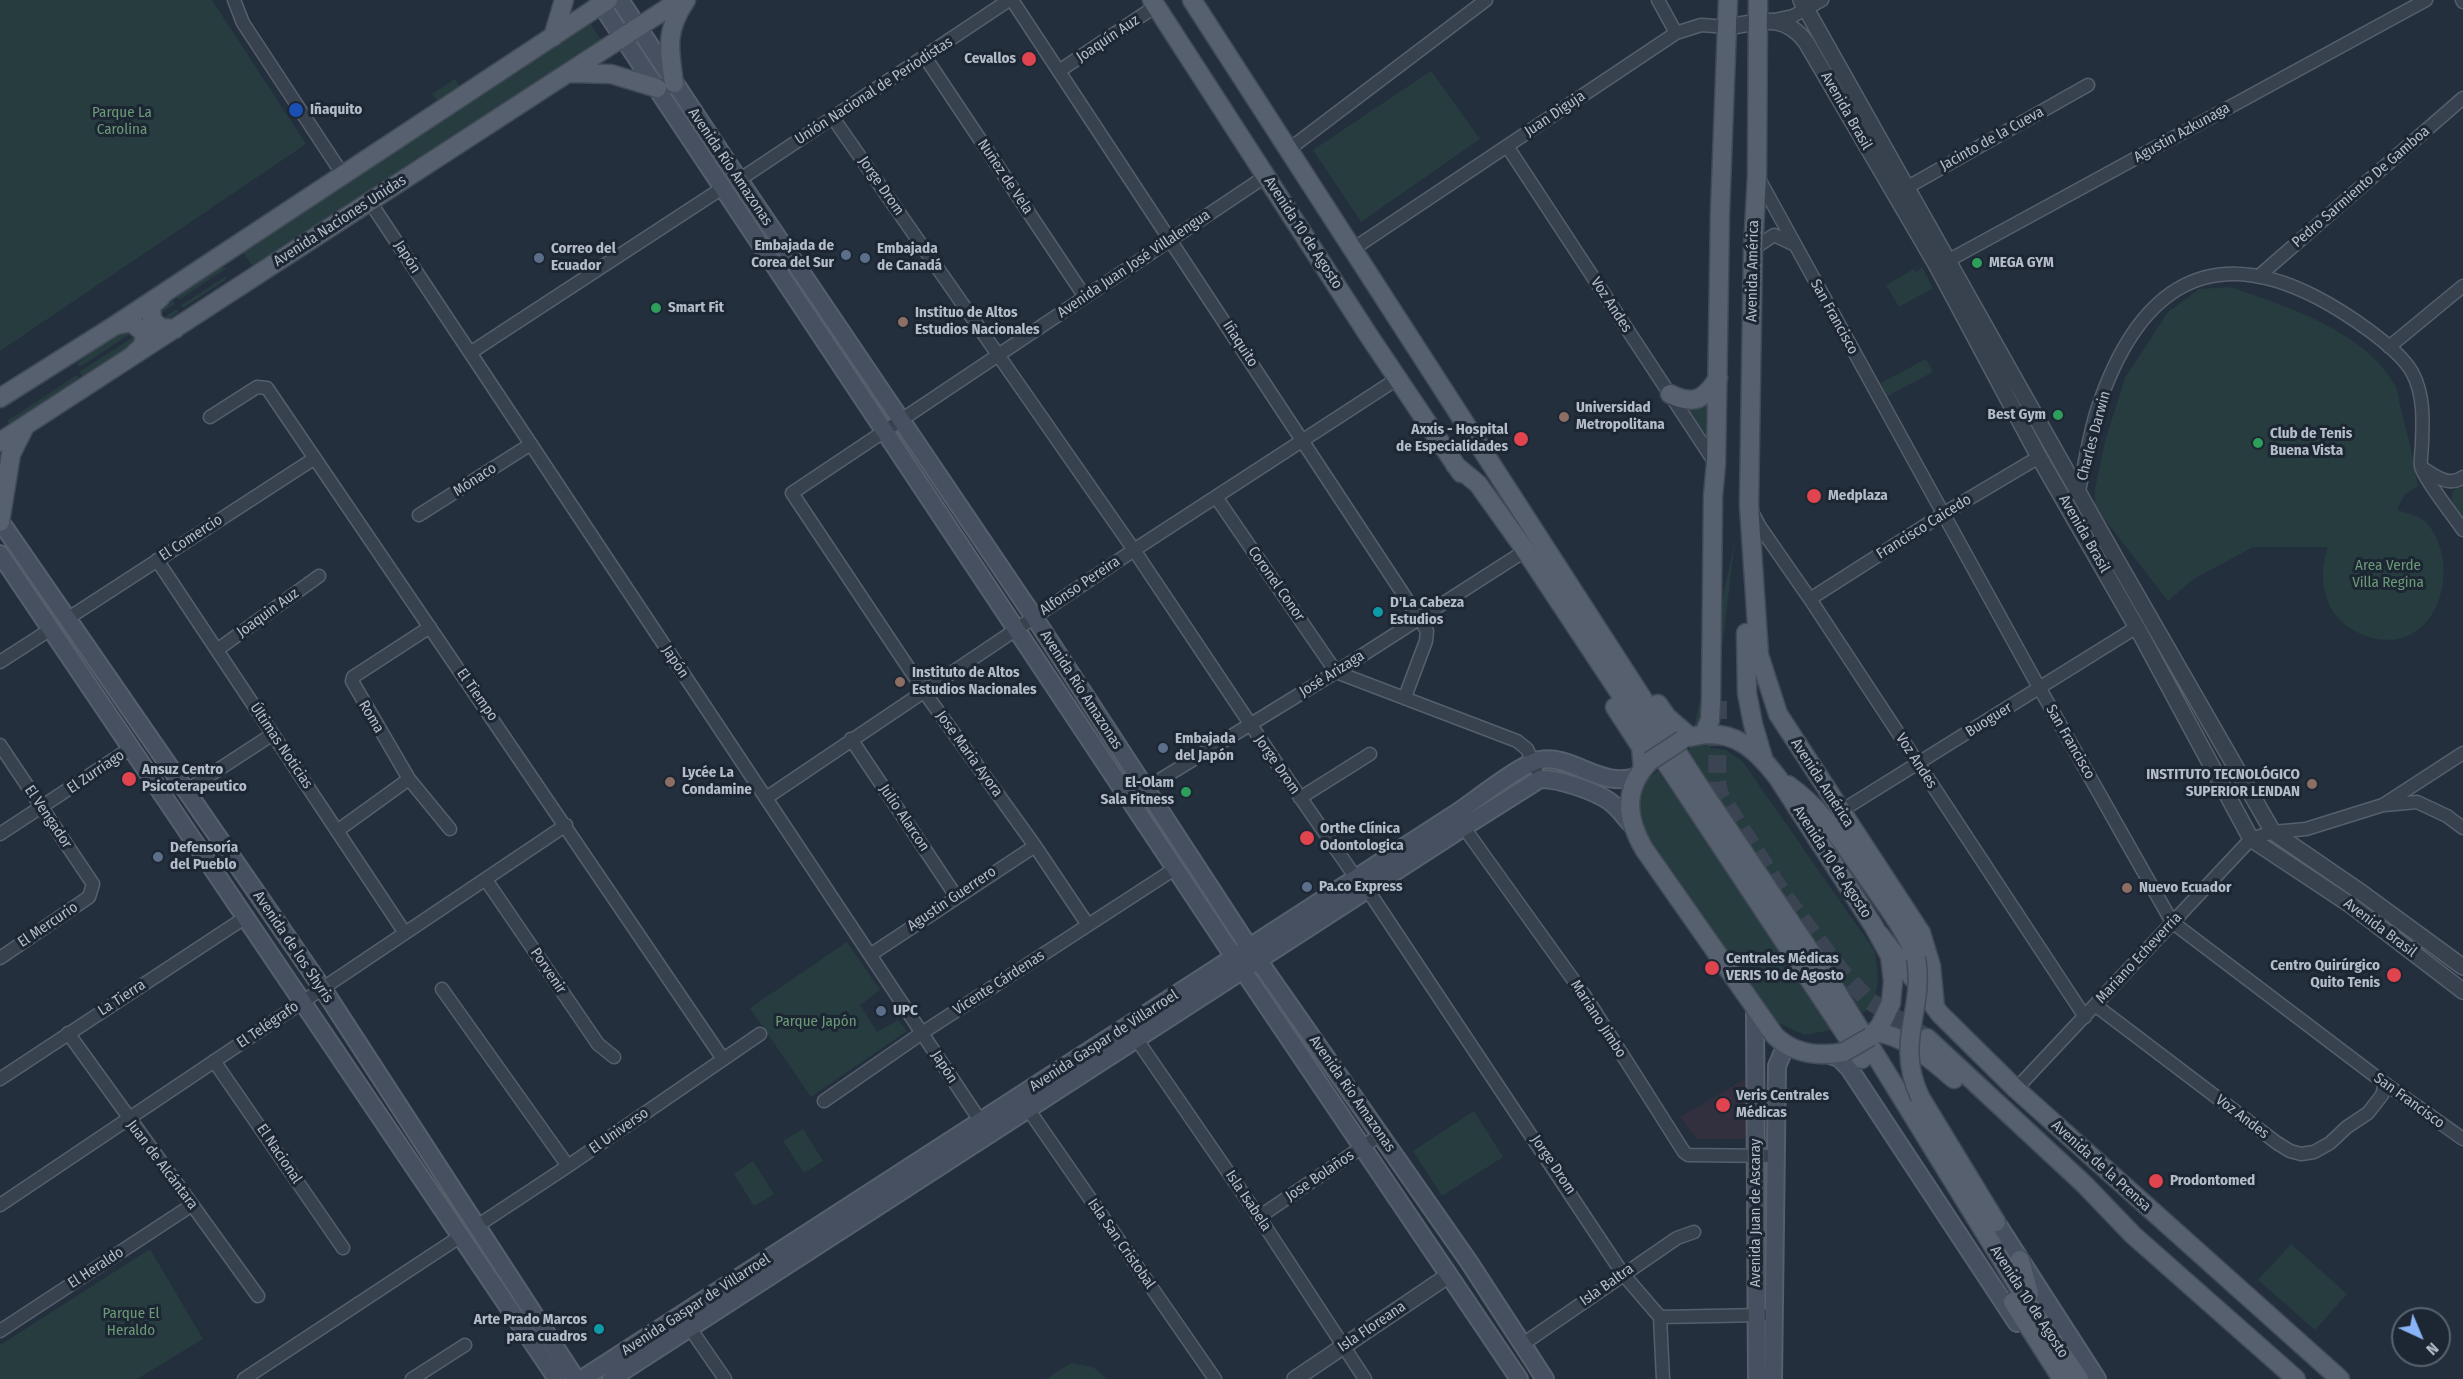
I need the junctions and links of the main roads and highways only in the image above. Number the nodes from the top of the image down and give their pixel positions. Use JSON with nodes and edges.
{"nodes":[{"id":1,"x":564,"y":0,"type":"edge"},
{"id":2,"x":620,"y":0,"type":"edge"},
{"id":3,"x":680,"y":0,"type":"edge"},
{"id":4,"x":686,"y":0,"type":"edge"},
{"id":5,"x":1181,"y":0,"type":"edge"},
{"id":6,"x":1192,"y":0,"type":"edge"},
{"id":7,"x":1728,"y":0,"type":"edge"},
{"id":8,"x":1758,"y":0,"type":"edge"},
{"id":9,"x":602,"y":2,"type":"edge"},
{"id":10,"x":1158,"y":2,"type":"edge"},
{"id":11,"x":639,"y":27,"type":"junction"},
{"id":12,"x":554,"y":37,"type":"junction"},
{"id":13,"x":623,"y":38,"type":"junction"},
{"id":14,"x":1232,"y":59,"type":"junction"},
{"id":15,"x":568,"y":73,"type":"junction"},
{"id":16,"x":665,"y":86,"type":"junction"},
{"id":17,"x":731,"y":184,"type":"junction"},
{"id":18,"x":171,"y":288,"type":"junction"},
{"id":19,"x":114,"y":326,"type":"junction"},
{"id":20,"x":175,"y":328,"type":"junction"},
{"id":21,"x":129,"y":358,"type":"junction"},
{"id":22,"x":1718,"y":378,"type":"junction"},
{"id":23,"x":1670,"y":394,"type":"road end"},
{"id":24,"x":1,"y":398,"type":"edge"},
{"id":25,"x":26,"y":425,"type":"junction"},
{"id":26,"x":0,"y":442,"type":"edge"},
{"id":27,"x":1483,"y":452,"type":"junction"},
{"id":28,"x":1716,"y":464,"type":"junction"},
{"id":29,"x":1455,"y":465,"type":"junction"},
{"id":30,"x":0,"y":522,"type":"edge"},
{"id":31,"x":1752,"y":543,"type":"junction"},
{"id":32,"x":0,"y":554,"type":"edge"},
{"id":33,"x":1720,"y":573,"type":"dead end"},
{"id":34,"x":1692,"y":737,"type":"junction"},
{"id":35,"x":1763,"y":758,"type":"junction"},
{"id":36,"x":1644,"y":768,"type":"junction"},
{"id":37,"x":1778,"y":778,"type":"junction"},
{"id":38,"x":1459,"y":821,"type":"junction"},
{"id":39,"x":1632,"y":825,"type":"junction"},
{"id":40,"x":1362,"y":884,"type":"junction"},
{"id":41,"x":1880,"y":935,"type":"junction"},
{"id":42,"x":1249,"y":947,"type":"junction"},
{"id":43,"x":1234,"y":957,"type":"junction"},
{"id":44,"x":1259,"y":961,"type":"junction"},
{"id":45,"x":1243,"y":971,"type":"junction"},
{"id":46,"x":1935,"y":1007,"type":"junction"},
{"id":47,"x":1755,"y":1011,"type":"junction"},
{"id":48,"x":1131,"y":1032,"type":"junction"},
{"id":49,"x":1872,"y":1035,"type":"junction"},
{"id":50,"x":1927,"y":1038,"type":"tunnel mouth"},
{"id":51,"x":1786,"y":1045,"type":"junction"},
{"id":52,"x":1835,"y":1053,"type":"junction"},
{"id":53,"x":985,"y":1128,"type":"junction"},
{"id":54,"x":2118,"y":1220,"type":"junction"},
{"id":55,"x":1996,"y":1222,"type":"joint"},
{"id":56,"x":2020,"y":1260,"type":"junction"},
{"id":57,"x":2033,"y":1311,"type":"junction"},
{"id":58,"x":1765,"y":1315,"type":"junction"},
{"id":59,"x":686,"y":1321,"type":"junction"},
{"id":60,"x":557,"y":1379,"type":"edge"},
{"id":61,"x":576,"y":1379,"type":"edge"},
{"id":62,"x":582,"y":1379,"type":"edge"},
{"id":63,"x":611,"y":1379,"type":"edge"},
{"id":64,"x":1519,"y":1379,"type":"edge"},
{"id":65,"x":1545,"y":1379,"type":"edge"},
{"id":66,"x":1757,"y":1379,"type":"edge"},
{"id":67,"x":1773,"y":1379,"type":"edge"},
{"id":68,"x":2054,"y":1379,"type":"edge"},
{"id":69,"x":2062,"y":1379,"type":"edge"},
{"id":70,"x":2079,"y":1379,"type":"edge"},
{"id":71,"x":2097,"y":1379,"type":"edge"},
{"id":72,"x":2296,"y":1379,"type":"edge"},
{"id":73,"x":2340,"y":1379,"type":"edge"}],
"edges":[{"from":1,"to":12,"type":"main road"},
{"from":2,"to":11,"type":"main road","name":"Avenida Río Amazonas"},
{"from":3,"to":11,"type":"main road","name":"Avenida Naciones Unidas"},
{"from":4,"to":16,"type":"main road"},
{"from":5,"to":14,"type":"main road"},
{"from":6,"to":14,"type":"main road","name":"Avenida 10 de Agosto"},
{"from":7,"to":22,"type":"main road"},
{"from":8,"to":31,"type":"main road","name":"Avenida América"},
{"from":9,"to":12,"type":"main road"},
{"from":9,"to":13,"type":"main road","name":"Avenida Río Amazonas"},
{"from":10,"to":29,"type":"main road","name":"Avenida 10 de Agosto"},
{"from":11,"to":13,"type":"main road","name":"Avenida Naciones Unidas"},
{"from":11,"to":16,"type":"main road","name":"Avenida Río Amazonas"},
{"from":12,"to":18,"type":"main road"},
{"from":13,"to":15,"type":"main road","name":"Avenida Naciones Unidas"},
{"from":13,"to":16,"type":"main road","name":"Avenida Río Amazonas"},
{"from":14,"to":27,"type":"main road","name":"Avenida 10 de Agosto"},
{"from":15,"to":16,"type":"main road"},
{"from":15,"to":20,"type":"main road","name":"Avenida Naciones Unidas"},
{"from":16,"to":17,"type":"main road","name":"Avenida Río Amazonas"},
{"from":17,"to":42,"type":"main road","name":"Avenida Río Amazonas"},
{"from":17,"to":43,"type":"main road","name":"Avenida Río Amazonas"},
{"from":18,"to":19,"type":"main road"},
{"from":18,"to":20,"type":"main road"},
{"from":19,"to":21,"type":"main road"},
{"from":19,"to":24,"type":"main road"},
{"from":20,"to":21,"type":"main road","name":"Avenida Naciones Unidas"},
{"from":21,"to":25,"type":"main road","name":"Avenida Naciones Unidas"},
{"from":22,"to":23,"type":"main road"},
{"from":22,"to":28,"type":"main road"},
{"from":25,"to":26,"type":"main road","name":"Avenida Naciones Unidas"},
{"from":25,"to":30,"type":"main road"},
{"from":27,"to":34,"type":"main road","name":"Avenida 10 de Agosto"},
{"from":27,"to":57,"type":"main road","name":"Avenida 10 de Agosto"},
{"from":28,"to":33,"type":"main road"},
{"from":28,"to":34,"type":"main road"},
{"from":29,"to":36,"type":"main road","name":"Avenida 10 de Agosto"},
{"from":29,"to":69,"type":"main road","name":"Avenida 10 de Agosto"},
{"from":30,"to":61,"type":"main road","name":"Avenida de los Shyris"},
{"from":31,"to":35,"type":"main road","name":"Avenida América"},
{"from":31,"to":46,"type":"main road","name":"Avenida América"},
{"from":32,"to":60,"type":"main road","name":"Avenida de los Shyris"},
{"from":34,"to":35,"type":"main road","name":"Avenida 10 de Agosto"},
{"from":34,"to":36,"type":"main road","bridge":true},
{"from":35,"to":37,"type":"main road","name":"Avenida 10 de Agosto"},
{"from":36,"to":38,"type":"main road","name":"Avenida Gaspar de Villarroel"},
{"from":36,"to":39,"type":"main road","name":"Avenida 10 de Agosto"},
{"from":37,"to":41,"type":"main road","name":"Avenida 10 de Agosto"},
{"from":37,"to":55,"type":"main road","bridge":true},
{"from":38,"to":39,"type":"main road","name":"Avenida Gaspar de Villarroel"},
{"from":38,"to":40,"type":"main road","name":"Avenida Gaspar de Villarroel"},
{"from":39,"to":47,"type":"main road","name":"Avenida 10 de Agosto"},
{"from":40,"to":42,"type":"main road","name":"Avenida Gaspar de Villarroel"},
{"from":40,"to":44,"type":"main road","name":"Avenida Gaspar de Villarroel"},
{"from":41,"to":46,"type":"main road","name":"Avenida de la Prensa"},
{"from":41,"to":49,"type":"main road","name":"Avenida 10 de Agosto"},
{"from":42,"to":43,"type":"main road","name":"Avenida Gaspar de Villarroel"},
{"from":42,"to":44,"type":"main road","name":"Avenida Río Amazonas"},
{"from":43,"to":45,"type":"main road","name":"Avenida Río Amazonas"},
{"from":43,"to":48,"type":"main road","name":"Avenida Gaspar de Villarroel"},
{"from":44,"to":45,"type":"main road","name":"Avenida Gaspar de Villarroel"},
{"from":44,"to":65,"type":"main road","name":"Avenida Río Amazonas"},
{"from":45,"to":48,"type":"main road","name":"Avenida Gaspar de Villarroel"},
{"from":45,"to":64,"type":"main road","name":"Avenida Río Amazonas"},
{"from":46,"to":73,"type":"main road","name":"Avenida de la Prensa"},
{"from":47,"to":51,"type":"main road","name":"Avenida 10 de Agosto"},
{"from":47,"to":58,"type":"main road","name":"Avenida Juan de Ascaray"},
{"from":48,"to":53,"type":"main road","name":"Avenida Gaspar de Villarroel"},
{"from":48,"to":53,"type":"main road","name":"Avenida Gaspar de Villarroel"},
{"from":49,"to":52,"type":"main road","bridge":true},
{"from":49,"to":54,"type":"main road","name":"Avenida de la Prensa"},
{"from":50,"to":54,"type":"main road","name":"Avenida de la Prensa"},
{"from":51,"to":52,"type":"main road","name":"Avenida 10 de Agosto"},
{"from":51,"to":58,"type":"main road","name":"Avenida Juan de Ascaray"},
{"from":52,"to":68,"type":"main road","name":"Avenida 10 de Agosto"},
{"from":53,"to":59,"type":"main road","name":"Avenida Gaspar de Villarroel"},
{"from":54,"to":72,"type":"main road","name":"Avenida de la Prensa"},
{"from":55,"to":56,"type":"main road","name":"Avenida 10 de Agosto"},
{"from":56,"to":57,"type":"main road"},
{"from":56,"to":71,"type":"main road","name":"Avenida 10 de Agosto"},
{"from":57,"to":70,"type":"main road","name":"Avenida 10 de Agosto"},
{"from":58,"to":66,"type":"main road","name":"Avenida Juan de Ascaray"},
{"from":58,"to":67,"type":"main road","name":"Avenida Juan de Ascaray"},
{"from":59,"to":62,"type":"main road","name":"Avenida Gaspar de Villarroel"},
{"from":59,"to":63,"type":"main road","name":"Avenida Gaspar de Villarroel"}]}
